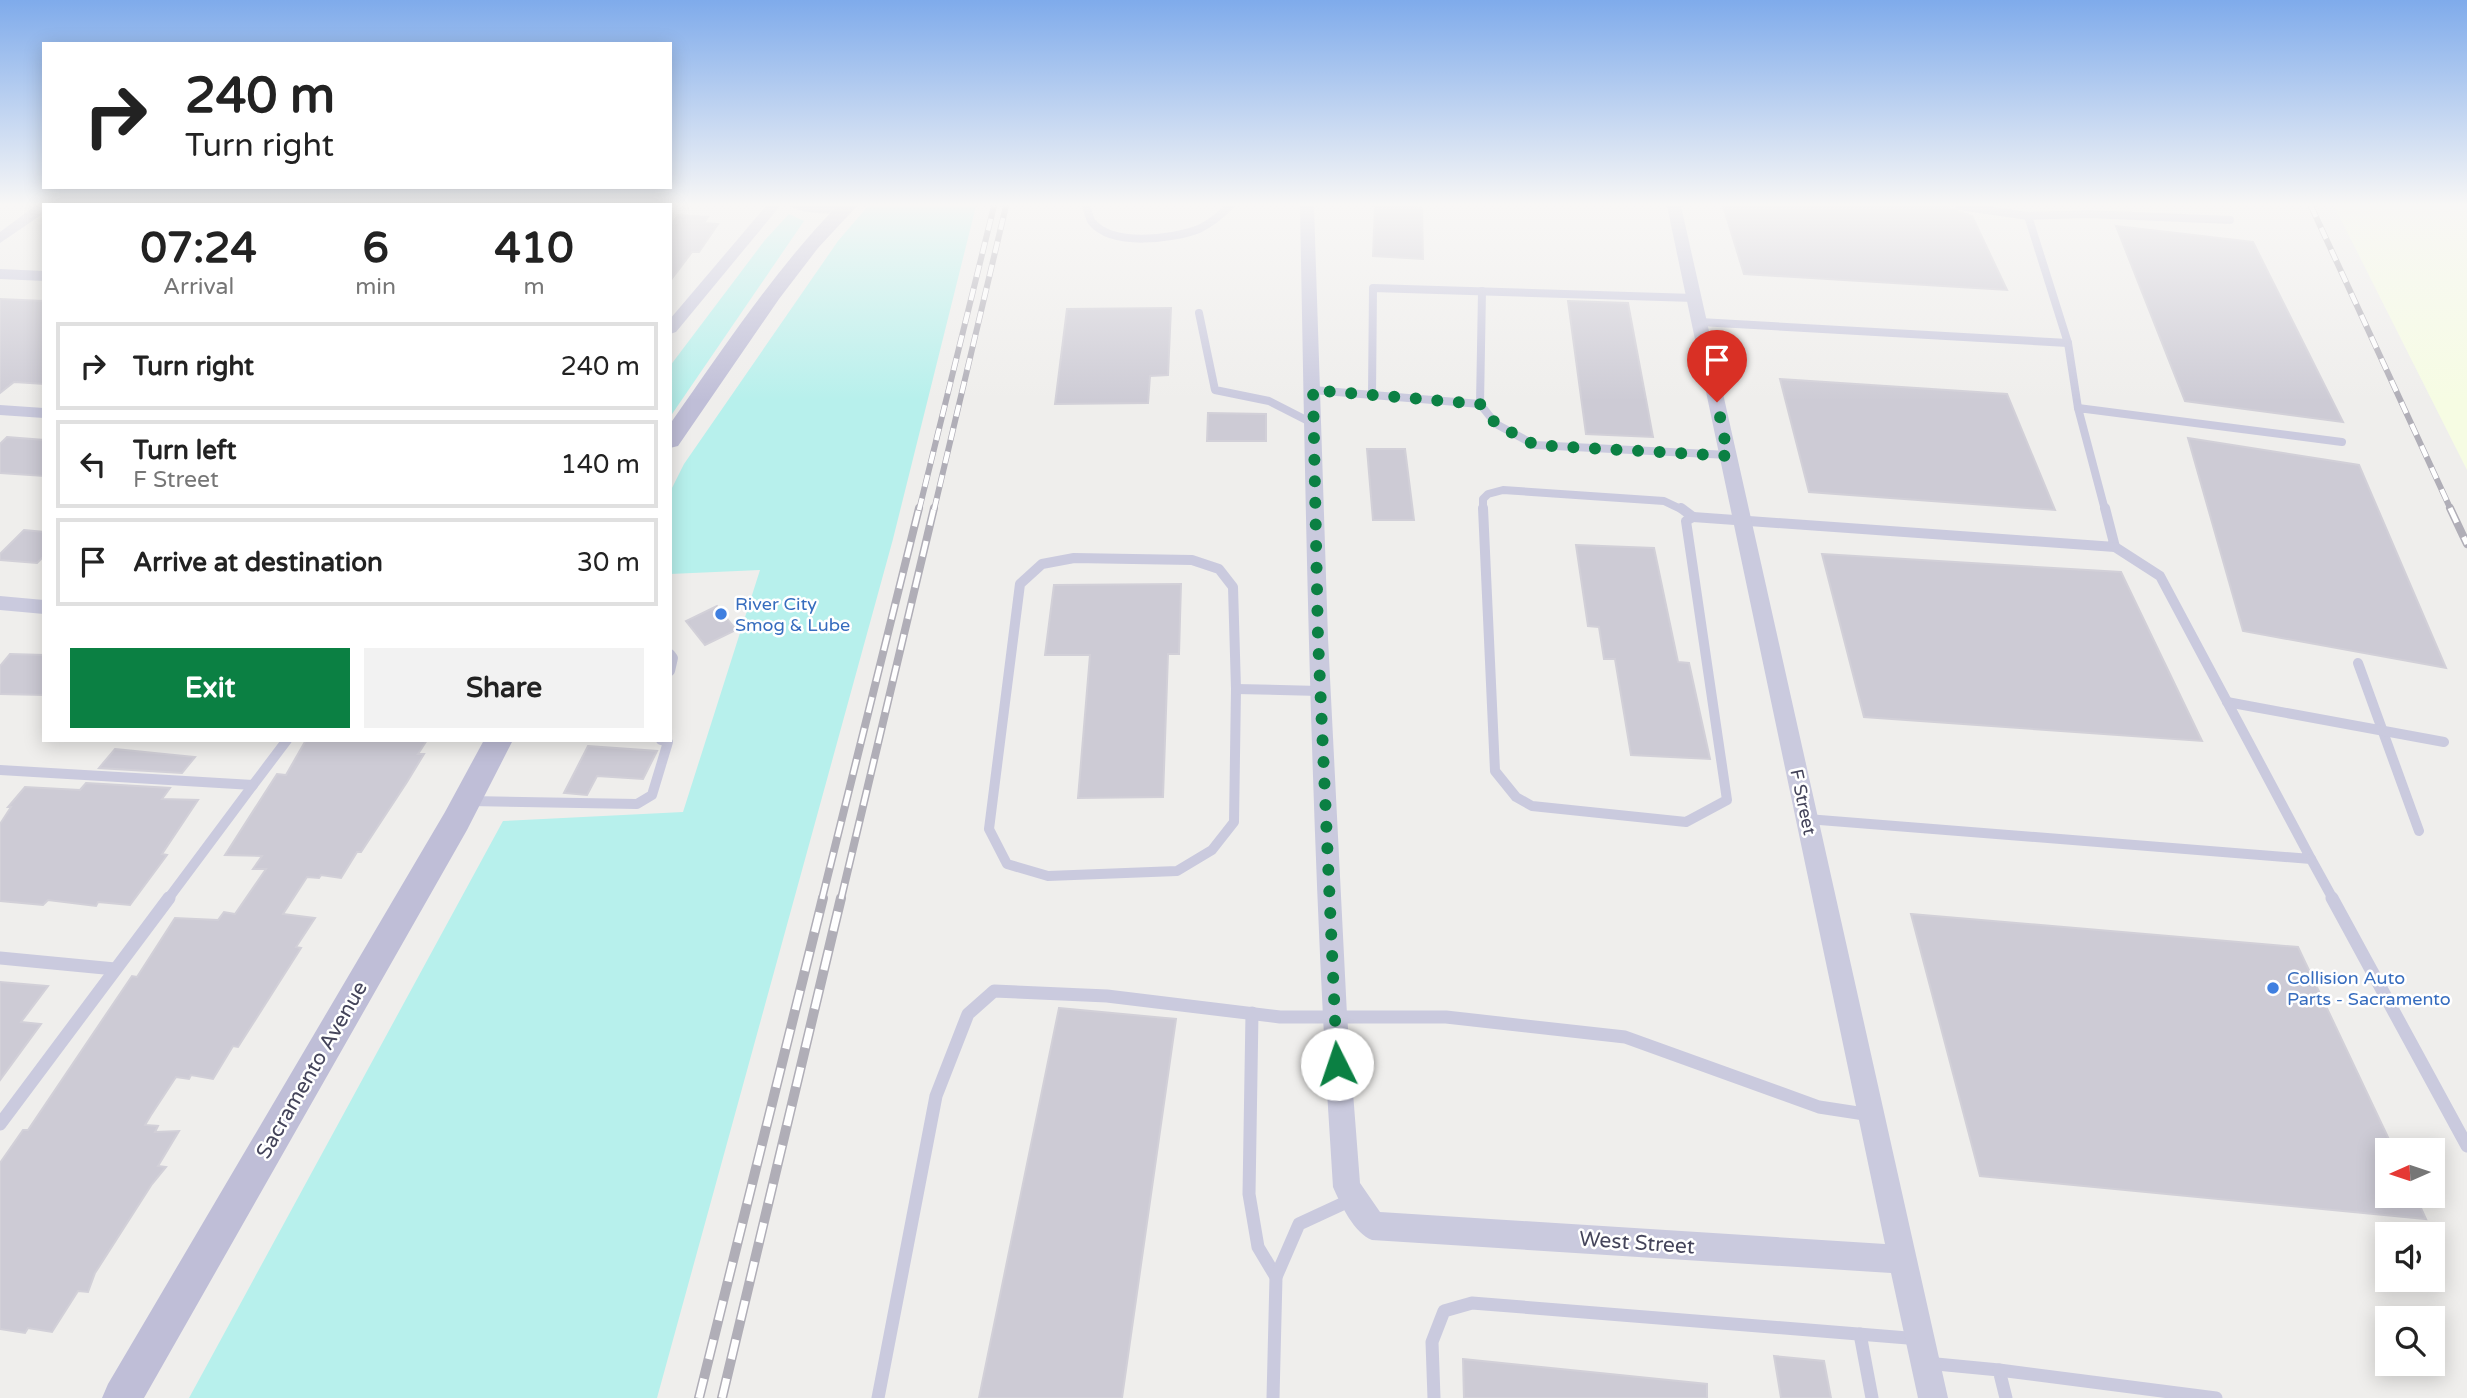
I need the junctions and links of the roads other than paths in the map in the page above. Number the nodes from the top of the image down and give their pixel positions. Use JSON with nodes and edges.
{"nodes":[{"id":1,"x":714,"y":271,"type":"edge"},
{"id":2,"x":790,"y":271,"type":"edge"},
{"id":3,"x":1309,"y":271,"type":"edge"},
{"id":4,"x":1688,"y":271,"type":"edge"},
{"id":5,"x":2046,"y":271,"type":"edge"},
{"id":6,"x":0,"y":274,"type":"edge"},
{"id":7,"x":42,"y":276,"type":"edge"},
{"id":8,"x":1482,"y":291,"type":"junction"},
{"id":9,"x":1694,"y":298,"type":"junction"},
{"id":10,"x":1199,"y":313,"type":"dead end"},
{"id":11,"x":676,"y":314,"type":"edge"},
{"id":12,"x":1700,"y":322,"type":"junction"},
{"id":13,"x":2068,"y":342,"type":"junction"},
{"id":14,"x":1313,"y":390,"type":"junction"},
{"id":15,"x":1372,"y":395,"type":"junction"},
{"id":16,"x":1480,"y":404,"type":"junction"},
{"id":17,"x":2078,"y":408,"type":"junction"},
{"id":18,"x":0,"y":410,"type":"edge"},
{"id":19,"x":42,"y":413,"type":"edge"},
{"id":20,"x":1314,"y":424,"type":"junction"},
{"id":21,"x":672,"y":438,"type":"edge"},
{"id":22,"x":2343,"y":442,"type":"dead end"},
{"id":23,"x":1728,"y":456,"type":"junction"},
{"id":24,"x":1693,"y":517,"type":"junction"},
{"id":25,"x":1742,"y":520,"type":"junction"},
{"id":26,"x":2115,"y":547,"type":"junction"},
{"id":27,"x":0,"y":603,"type":"edge"},
{"id":28,"x":42,"y":607,"type":"edge"},
{"id":29,"x":2358,"y":663,"type":"dead end"},
{"id":30,"x":1236,"y":689,"type":"junction"},
{"id":31,"x":1320,"y":691,"type":"junction"},
{"id":32,"x":2227,"y":702,"type":"junction"},
{"id":33,"x":2382,"y":731,"type":"junction"},
{"id":34,"x":285,"y":742,"type":"edge"},
{"id":35,"x":498,"y":742,"type":"edge"},
{"id":36,"x":668,"y":742,"type":"edge"},
{"id":37,"x":2444,"y":742,"type":"dead end"},
{"id":38,"x":0,"y":770,"type":"edge"},
{"id":39,"x":253,"y":785,"type":"junction"},
{"id":40,"x":467,"y":801,"type":"junction"},
{"id":41,"x":1807,"y":819,"type":"junction"},
{"id":42,"x":2418,"y":831,"type":"dead end"},
{"id":43,"x":2311,"y":859,"type":"junction"},
{"id":44,"x":0,"y":958,"type":"edge"},
{"id":45,"x":115,"y":969,"type":"junction"},
{"id":46,"x":1252,"y":1013,"type":"junction"},
{"id":47,"x":1334,"y":1015,"type":"junction"},
{"id":48,"x":1871,"y":1115,"type":"junction"},
{"id":49,"x":0,"y":1124,"type":"edge"},
{"id":50,"x":2467,"y":1146,"type":"edge"},
{"id":51,"x":1354,"y":1198,"type":"junction"},
{"id":52,"x":1902,"y":1259,"type":"junction"},
{"id":53,"x":1276,"y":1277,"type":"junction"},
{"id":54,"x":1860,"y":1334,"type":"junction"},
{"id":55,"x":1920,"y":1339,"type":"junction"},
{"id":56,"x":1925,"y":1363,"type":"junction"},
{"id":57,"x":1999,"y":1370,"type":"junction"},
{"id":58,"x":122,"y":1398,"type":"edge"},
{"id":59,"x":878,"y":1398,"type":"edge"},
{"id":60,"x":1273,"y":1398,"type":"edge"},
{"id":61,"x":1434,"y":1398,"type":"edge"},
{"id":62,"x":1872,"y":1398,"type":"edge"},
{"id":63,"x":1933,"y":1398,"type":"edge"},
{"id":64,"x":2006,"y":1398,"type":"edge"},
{"id":65,"x":2216,"y":1398,"type":"edge"}],
"edges":[{"from":1,"to":11,"type":"street"},
{"from":2,"to":21,"type":"main road"},
{"from":3,"to":14,"type":"street"},
{"from":4,"to":9,"type":"street","name":"F Street"},
{"from":5,"to":13,"type":"lane"},
{"from":6,"to":7,"type":"street"},
{"from":8,"to":9,"type":"lane"},
{"from":8,"to":15,"type":"lane"},
{"from":8,"to":16,"type":"lane"},
{"from":9,"to":12,"type":"street","name":"F Street"},
{"from":10,"to":20,"type":"lane"},
{"from":12,"to":13,"type":"lane"},
{"from":12,"to":23,"type":"street","name":"F Street"},
{"from":13,"to":17,"type":"lane"},
{"from":14,"to":15,"type":"lane"},
{"from":14,"to":20,"type":"street"},
{"from":15,"to":16,"type":"lane"},
{"from":16,"to":23,"type":"lane"},
{"from":17,"to":22,"type":"lane"},
{"from":17,"to":26,"type":"lane"},
{"from":18,"to":19,"type":"street"},
{"from":20,"to":31,"type":"street"},
{"from":23,"to":25,"type":"street","name":"F Street"},
{"from":24,"to":24,"type":"lane"},
{"from":24,"to":25,"type":"lane"},
{"from":25,"to":26,"type":"lane"},
{"from":25,"to":41,"type":"street","name":"F Street"},
{"from":26,"to":32,"type":"lane"},
{"from":27,"to":28,"type":"street"},
{"from":29,"to":33,"type":"lane"},
{"from":30,"to":30,"type":"lane"},
{"from":30,"to":31,"type":"lane"},
{"from":31,"to":47,"type":"street"},
{"from":32,"to":33,"type":"lane"},
{"from":32,"to":43,"type":"lane"},
{"from":33,"to":37,"type":"lane"},
{"from":33,"to":42,"type":"lane"},
{"from":34,"to":39,"type":"lane"},
{"from":35,"to":40,"type":"main road","name":"Sacramento Avenue"},
{"from":36,"to":40,"type":"lane"},
{"from":38,"to":39,"type":"lane"},
{"from":39,"to":45,"type":"lane"},
{"from":40,"to":58,"type":"main road","name":"Sacramento Avenue"},
{"from":41,"to":43,"type":"lane"},
{"from":41,"to":48,"type":"street","name":"F Street"},
{"from":43,"to":50,"type":"lane"},
{"from":44,"to":45,"type":"lane"},
{"from":45,"to":49,"type":"lane"},
{"from":46,"to":47,"type":"lane"},
{"from":46,"to":53,"type":"lane"},
{"from":46,"to":59,"type":"lane"},
{"from":47,"to":48,"type":"lane"},
{"from":47,"to":51,"type":"street"},
{"from":48,"to":52,"type":"street","name":"F Street"},
{"from":51,"to":52,"type":"street","name":"West Street"},
{"from":51,"to":53,"type":"lane"},
{"from":52,"to":55,"type":"street","name":"F Street"},
{"from":53,"to":60,"type":"lane"},
{"from":54,"to":55,"type":"lane"},
{"from":54,"to":61,"type":"lane"},
{"from":54,"to":62,"type":"lane"},
{"from":55,"to":56,"type":"street","name":"F Street"},
{"from":56,"to":57,"type":"lane"},
{"from":56,"to":63,"type":"street","name":"F Street"},
{"from":57,"to":64,"type":"lane"},
{"from":57,"to":65,"type":"lane"}]}
